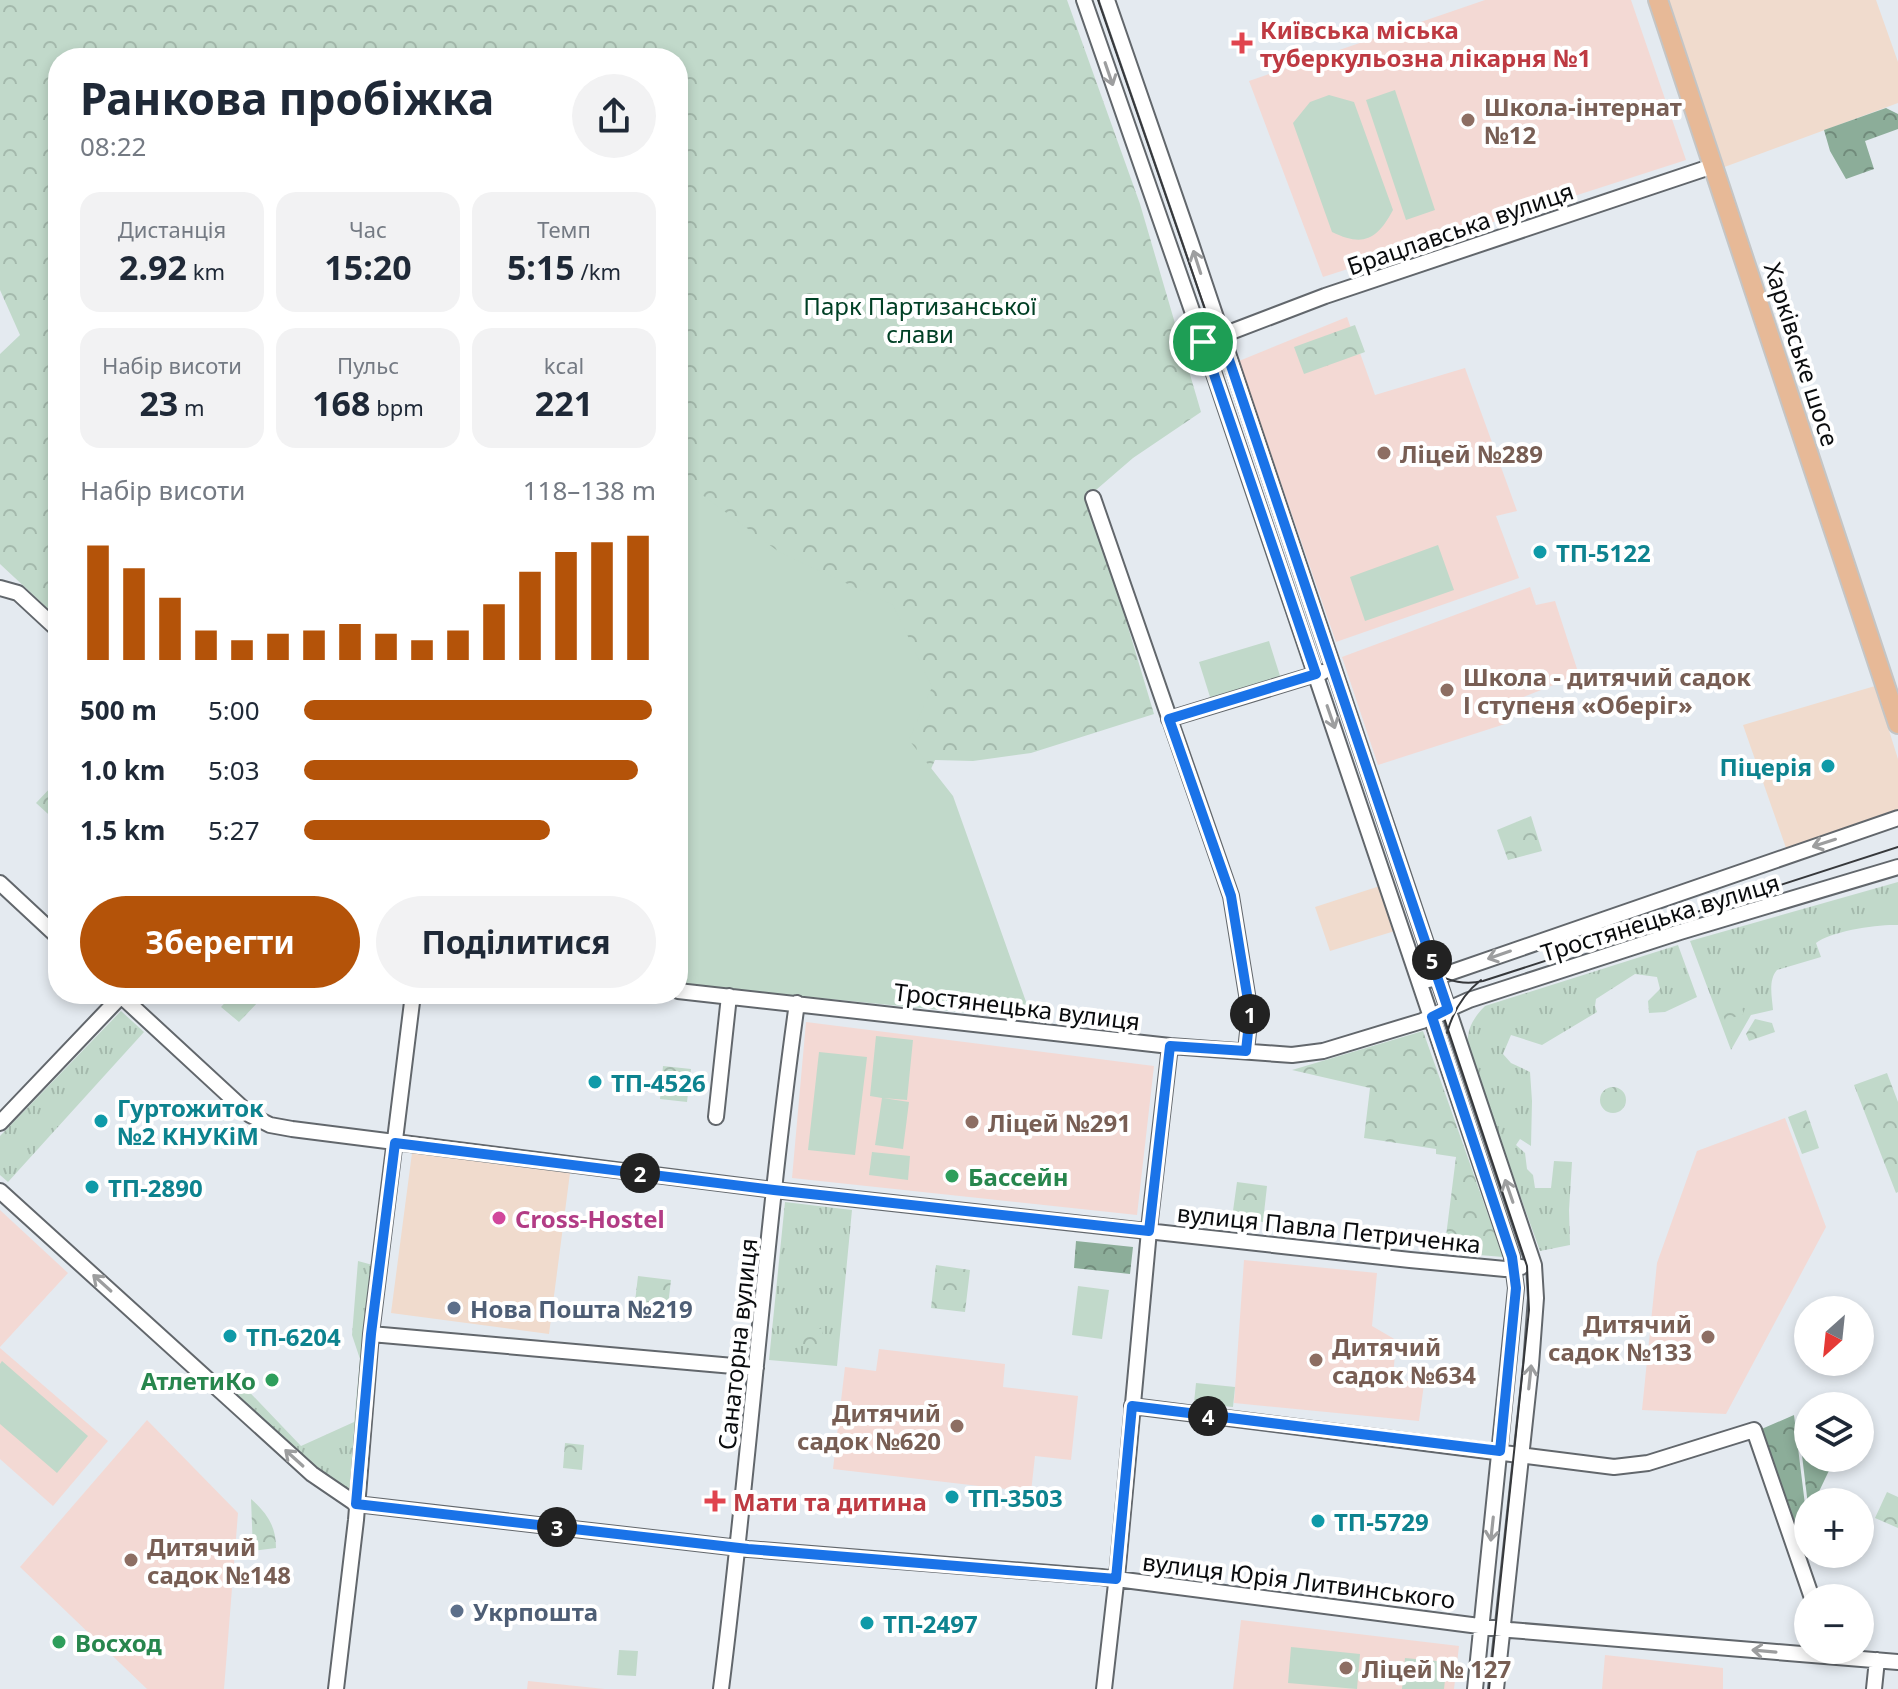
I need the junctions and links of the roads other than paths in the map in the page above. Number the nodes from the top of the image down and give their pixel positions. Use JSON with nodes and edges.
{"nodes":[{"id":1,"x":1084,"y":0,"type":"edge"},
{"id":2,"x":1107,"y":0,"type":"edge"},
{"id":3,"x":1658,"y":0,"type":"edge"},
{"id":4,"x":1713,"y":166,"type":"junction"},
{"id":5,"x":1221,"y":336,"type":"junction"},
{"id":6,"x":1203,"y":342,"type":"junction"},
{"id":7,"x":1093,"y":498,"type":"dead end"},
{"id":8,"x":0,"y":589,"type":"edge"},
{"id":9,"x":48,"y":621,"type":"edge"},
{"id":10,"x":1335,"y":669,"type":"junction"},
{"id":11,"x":1316,"y":674,"type":"junction"},
{"id":12,"x":1169,"y":719,"type":"junction"},
{"id":13,"x":1898,"y":724,"type":"edge"},
{"id":14,"x":1898,"y":818,"type":"edge"},
{"id":15,"x":1898,"y":867,"type":"edge"},
{"id":16,"x":0,"y":883,"type":"edge"},
{"id":17,"x":48,"y":928,"type":"edge"},
{"id":18,"x":1438,"y":976,"type":"junction"},
{"id":19,"x":1421,"y":982,"type":"junction"},
{"id":20,"x":688,"y":992,"type":"edge"},
{"id":21,"x":729,"y":996,"type":"junction"},
{"id":22,"x":797,"y":1003,"type":"junction"},
{"id":23,"x":112,"y":1004,"type":"edge"},
{"id":24,"x":131,"y":1004,"type":"edge"},
{"id":25,"x":412,"y":1004,"type":"edge"},
{"id":26,"x":1448,"y":1009,"type":"junction"},
{"id":27,"x":1432,"y":1017,"type":"junction"},
{"id":28,"x":1170,"y":1046,"type":"junction"},
{"id":29,"x":1246,"y":1051,"type":"junction"},
{"id":30,"x":716,"y":1117,"type":"dead end"},
{"id":31,"x":0,"y":1123,"type":"edge"},
{"id":32,"x":395,"y":1143,"type":"junction"},
{"id":33,"x":774,"y":1190,"type":"junction"},
{"id":34,"x":0,"y":1191,"type":"edge"},
{"id":35,"x":1149,"y":1231,"type":"junction"},
{"id":36,"x":1534,"y":1265,"type":"junction"},
{"id":37,"x":1514,"y":1268,"type":"junction"},
{"id":38,"x":371,"y":1334,"type":"junction"},
{"id":39,"x":756,"y":1368,"type":"junction"},
{"id":40,"x":1132,"y":1406,"type":"junction"},
{"id":41,"x":1500,"y":1451,"type":"junction"},
{"id":42,"x":1521,"y":1454,"type":"junction"},
{"id":43,"x":356,"y":1504,"type":"junction"},
{"id":44,"x":738,"y":1548,"type":"junction"},
{"id":45,"x":1116,"y":1579,"type":"junction"},
{"id":46,"x":1807,"y":1584,"type":"edge"},
{"id":47,"x":1482,"y":1626,"type":"junction"},
{"id":48,"x":1502,"y":1629,"type":"junction"},
{"id":49,"x":1794,"y":1650,"type":"edge"},
{"id":50,"x":1874,"y":1660,"type":"edge"},
{"id":51,"x":1877,"y":1660,"type":"junction"},
{"id":52,"x":1898,"y":1662,"type":"edge"},
{"id":53,"x":336,"y":1689,"type":"edge"},
{"id":54,"x":721,"y":1689,"type":"edge"},
{"id":55,"x":1104,"y":1689,"type":"edge"},
{"id":56,"x":1475,"y":1689,"type":"edge"},
{"id":57,"x":1496,"y":1689,"type":"edge"},
{"id":58,"x":1874,"y":1689,"type":"edge"}],
"edges":[{"from":1,"to":6,"type":"street","one_way":true},
{"from":5,"to":2,"type":"street","one_way":true},
{"from":3,"to":4,"type":"main road","name":"Харківське шосе"},
{"from":4,"to":5,"type":"street","name":"Брацлавська вулиця"},
{"from":4,"to":13,"type":"main road","name":"Харківське шосе"},
{"from":5,"to":6,"type":"street","name":"Брацлавська вулиця"},
{"from":5,"to":10,"type":"street"},
{"from":6,"to":11,"type":"street"},
{"from":7,"to":12,"type":"street"},
{"from":8,"to":9,"type":"street"},
{"from":10,"to":11,"type":"street"},
{"from":10,"to":18,"type":"street"},
{"from":11,"to":12,"type":"street"},
{"from":11,"to":19,"type":"street","one_way":true},
{"from":12,"to":29,"type":"street"},
{"from":14,"to":18,"type":"street","name":"Тростянецька вулиця","one_way":true},
{"from":15,"to":26,"type":"street","name":"Тростянецька вулиця"},
{"from":16,"to":17,"type":"street"},
{"from":18,"to":19,"type":"street","name":"Тростянецька вулиця"},
{"from":18,"to":26,"type":"street"},
{"from":19,"to":27,"type":"street"},
{"from":20,"to":21,"type":"street","name":"Тростянецька вулиця"},
{"from":21,"to":22,"type":"street","name":"Тростянецька вулиця"},
{"from":21,"to":30,"type":"street"},
{"from":22,"to":28,"type":"street","name":"Тростянецька вулиця"},
{"from":22,"to":33,"type":"street","name":"Санаторна вулиця"},
{"from":23,"to":31,"type":"street"},
{"from":24,"to":32,"type":"street","name":"вулиця Павла Петриченка"},
{"from":25,"to":32,"type":"street"},
{"from":26,"to":27,"type":"street","name":"Тростянецька вулиця"},
{"from":36,"to":26,"type":"street","one_way":true},
{"from":27,"to":29,"type":"street","name":"Тростянецька вулиця"},
{"from":27,"to":37,"type":"street"},
{"from":28,"to":29,"type":"street","name":"Тростянецька вулиця"},
{"from":28,"to":35,"type":"street"},
{"from":32,"to":33,"type":"street","name":"вулиця Павла Петриченка"},
{"from":32,"to":38,"type":"street"},
{"from":33,"to":35,"type":"street","name":"вулиця Павла Петриченка"},
{"from":33,"to":39,"type":"street","name":"Санаторна вулиця"},
{"from":43,"to":34,"type":"street","name":"вулиця Юрія Литвинського","one_way":true},
{"from":35,"to":37,"type":"street","name":"вулиця Павла Петриченка"},
{"from":35,"to":40,"type":"street"},
{"from":36,"to":37,"type":"street","name":"вулиця Павла Петриченка"},
{"from":42,"to":36,"type":"street","one_way":true},
{"from":37,"to":41,"type":"street"},
{"from":38,"to":39,"type":"street"},
{"from":38,"to":43,"type":"street"},
{"from":39,"to":44,"type":"street","name":"Санаторна вулиця"},
{"from":40,"to":41,"type":"street"},
{"from":40,"to":45,"type":"street"},
{"from":41,"to":42,"type":"street"},
{"from":41,"to":47,"type":"street","one_way":true},
{"from":42,"to":46,"type":"street"},
{"from":42,"to":48,"type":"street"},
{"from":43,"to":44,"type":"street","name":"вулиця Юрія Литвинського"},
{"from":43,"to":53,"type":"street"},
{"from":44,"to":45,"type":"street","name":"вулиця Юрія Литвинського"},
{"from":44,"to":54,"type":"street","name":"Санаторна вулиця"},
{"from":45,"to":47,"type":"street","name":"вулиця Юрія Литвинського"},
{"from":45,"to":55,"type":"street"},
{"from":47,"to":48,"type":"street","name":"вулиця Юрія Литвинського"},
{"from":47,"to":56,"type":"street"},
{"from":49,"to":48,"type":"street","name":"вулиця Юрія Литвинського","one_way":true},
{"from":48,"to":57,"type":"street"},
{"from":50,"to":51,"type":"street","name":"вулиця Юрія Литвинського"},
{"from":51,"to":52,"type":"street","name":"вулиця Юрія Литвинського"},
{"from":51,"to":58,"type":"street"}]}
